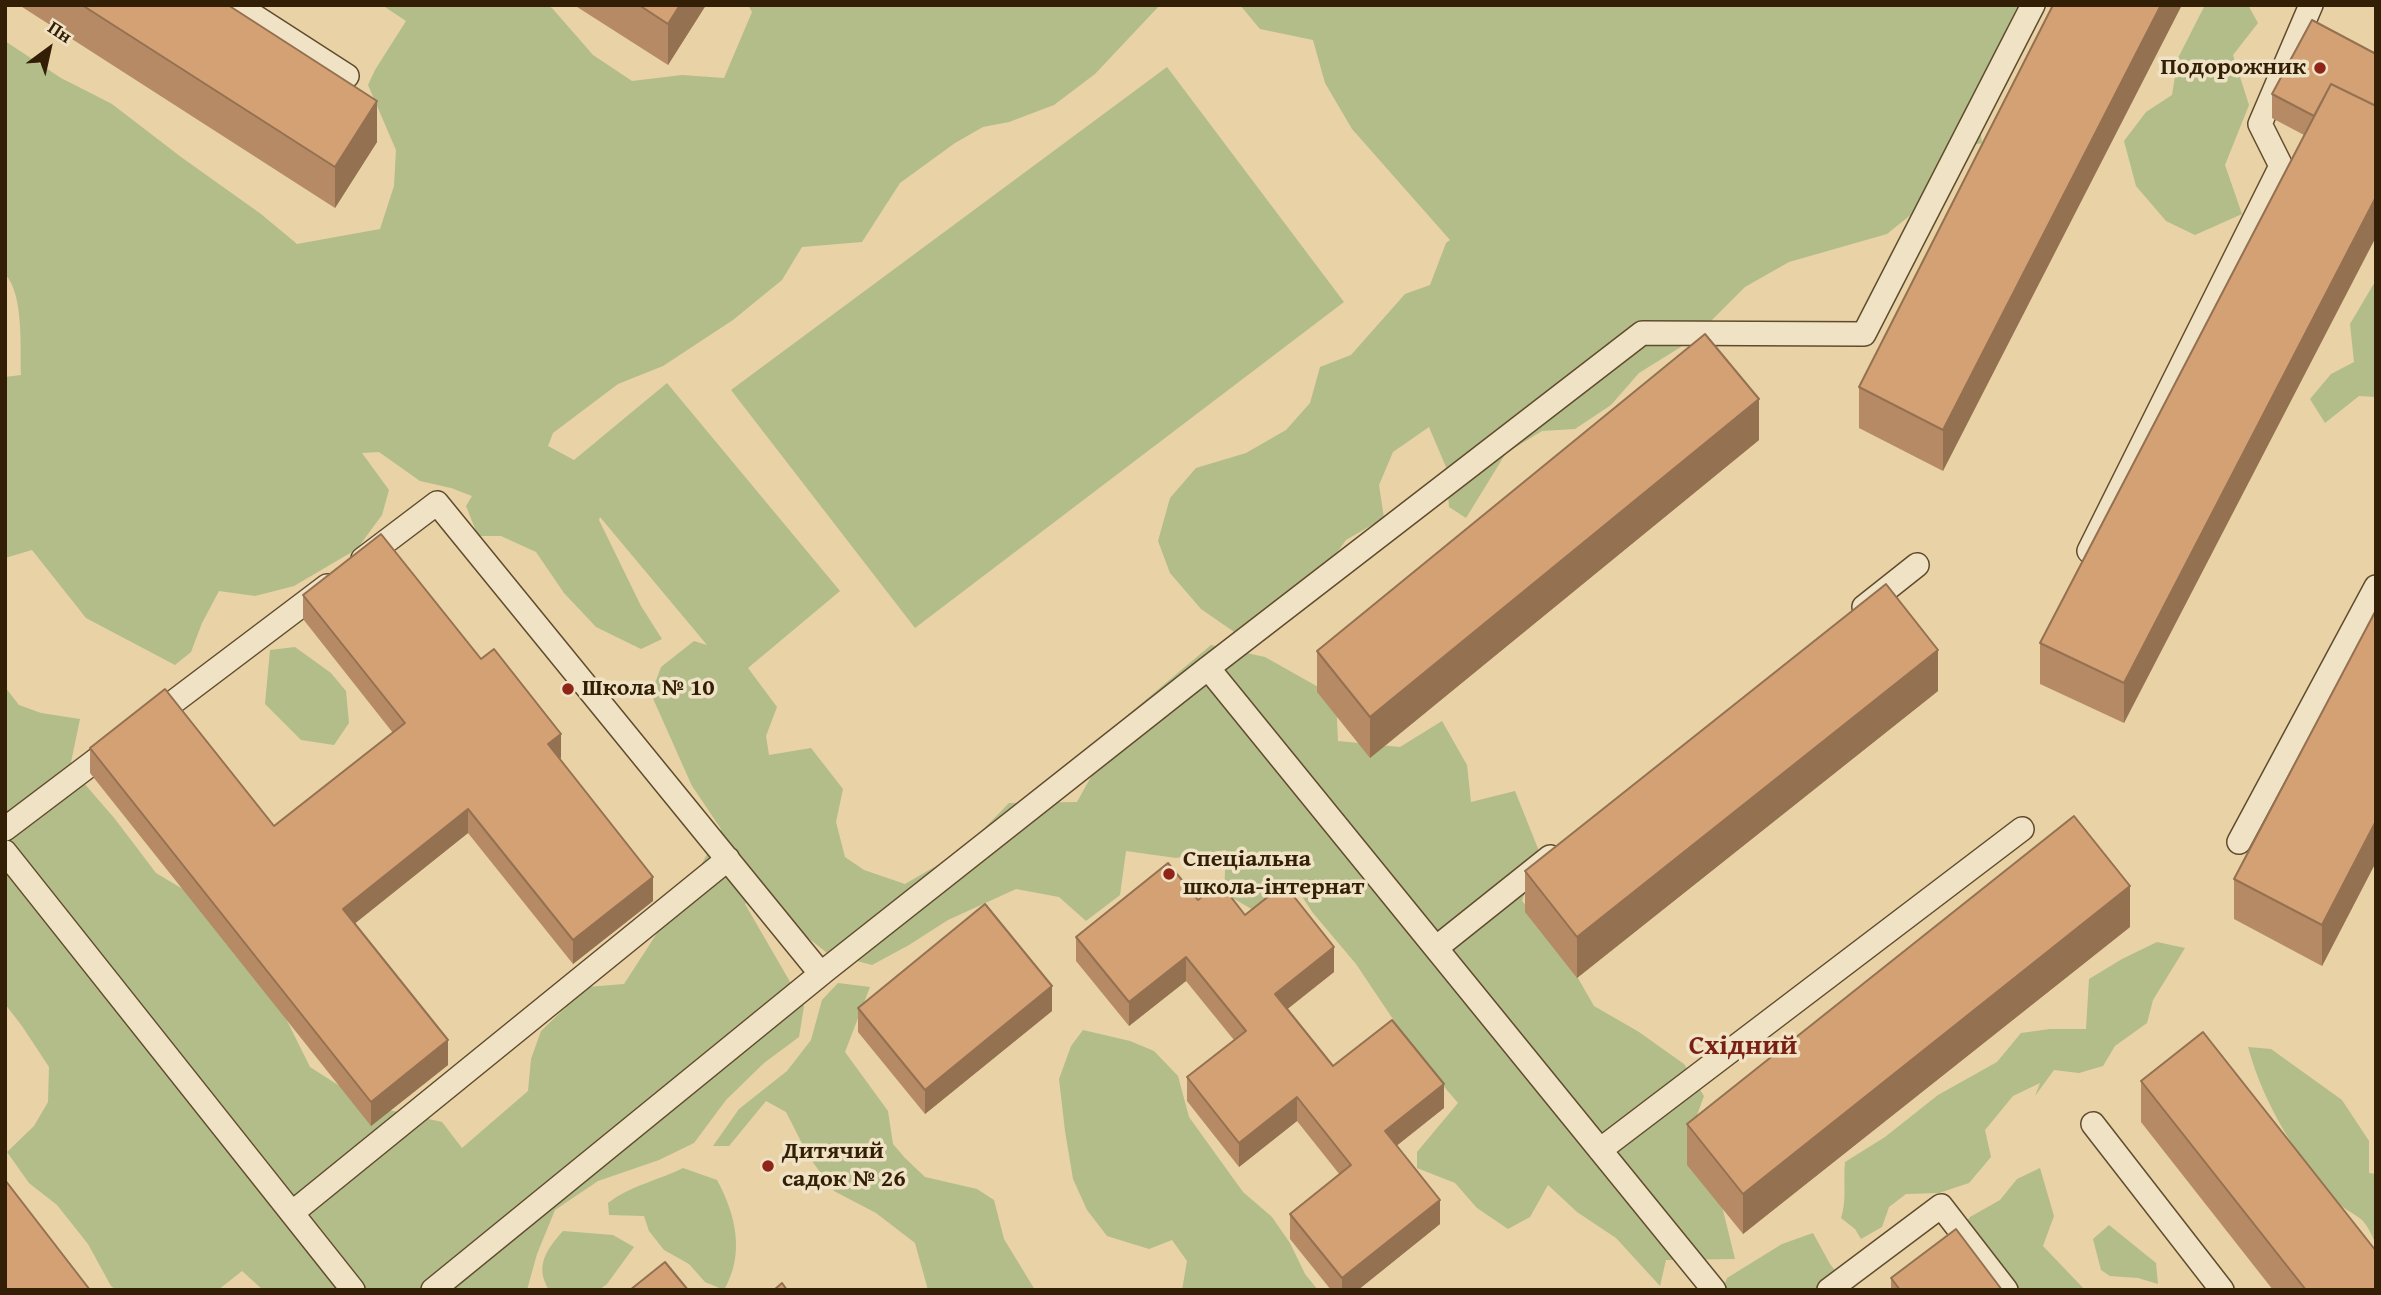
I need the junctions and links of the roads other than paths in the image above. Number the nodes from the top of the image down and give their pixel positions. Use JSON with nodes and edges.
{"nodes":[{"id":1,"x":237,"y":5,"type":"edge"},
{"id":2,"x":2033,"y":5,"type":"edge"},
{"id":3,"x":2311,"y":5,"type":"edge"},
{"id":4,"x":347,"y":76,"type":"dead end"},
{"id":5,"x":1916,"y":565,"type":"dead end"},
{"id":6,"x":2081,"y":566,"type":"edge"},
{"id":7,"x":2376,"y":587,"type":"edge"},
{"id":8,"x":1851,"y":617,"type":"edge"},
{"id":9,"x":1208,"y":668,"type":"junction"},
{"id":10,"x":5,"y":829,"type":"edge"},
{"id":11,"x":2022,"y":829,"type":"dead end"},
{"id":12,"x":2239,"y":842,"type":"dead end"},
{"id":13,"x":1567,"y":844,"type":"edge"},
{"id":14,"x":5,"y":852,"type":"edge"},
{"id":15,"x":728,"y":859,"type":"junction"},
{"id":16,"x":1436,"y":948,"type":"junction"},
{"id":17,"x":821,"y":974,"type":"junction"},
{"id":18,"x":2093,"y":1124,"type":"dead end"},
{"id":19,"x":1601,"y":1150,"type":"junction"},
{"id":20,"x":292,"y":1213,"type":"junction"},
{"id":21,"x":353,"y":1290,"type":"edge"},
{"id":22,"x":433,"y":1290,"type":"edge"},
{"id":23,"x":1714,"y":1290,"type":"edge"},
{"id":24,"x":1829,"y":1290,"type":"edge"},
{"id":25,"x":2007,"y":1290,"type":"edge"},
{"id":26,"x":2222,"y":1290,"type":"edge"}],
"edges":[{"from":1,"to":4,"type":"lane"},
{"from":2,"to":9,"type":"lane"},
{"from":3,"to":6,"type":"lane"},
{"from":5,"to":8,"type":"lane"},
{"from":7,"to":12,"type":"lane"},
{"from":9,"to":16,"type":"lane"},
{"from":9,"to":17,"type":"lane"},
{"from":10,"to":15,"type":"lane"},
{"from":11,"to":19,"type":"lane"},
{"from":13,"to":16,"type":"lane"},
{"from":14,"to":20,"type":"lane"},
{"from":15,"to":17,"type":"lane"},
{"from":15,"to":20,"type":"lane"},
{"from":16,"to":19,"type":"lane"},
{"from":17,"to":22,"type":"lane"},
{"from":18,"to":26,"type":"lane"},
{"from":19,"to":23,"type":"lane"},
{"from":20,"to":21,"type":"lane"},
{"from":24,"to":25,"type":"lane"}]}
